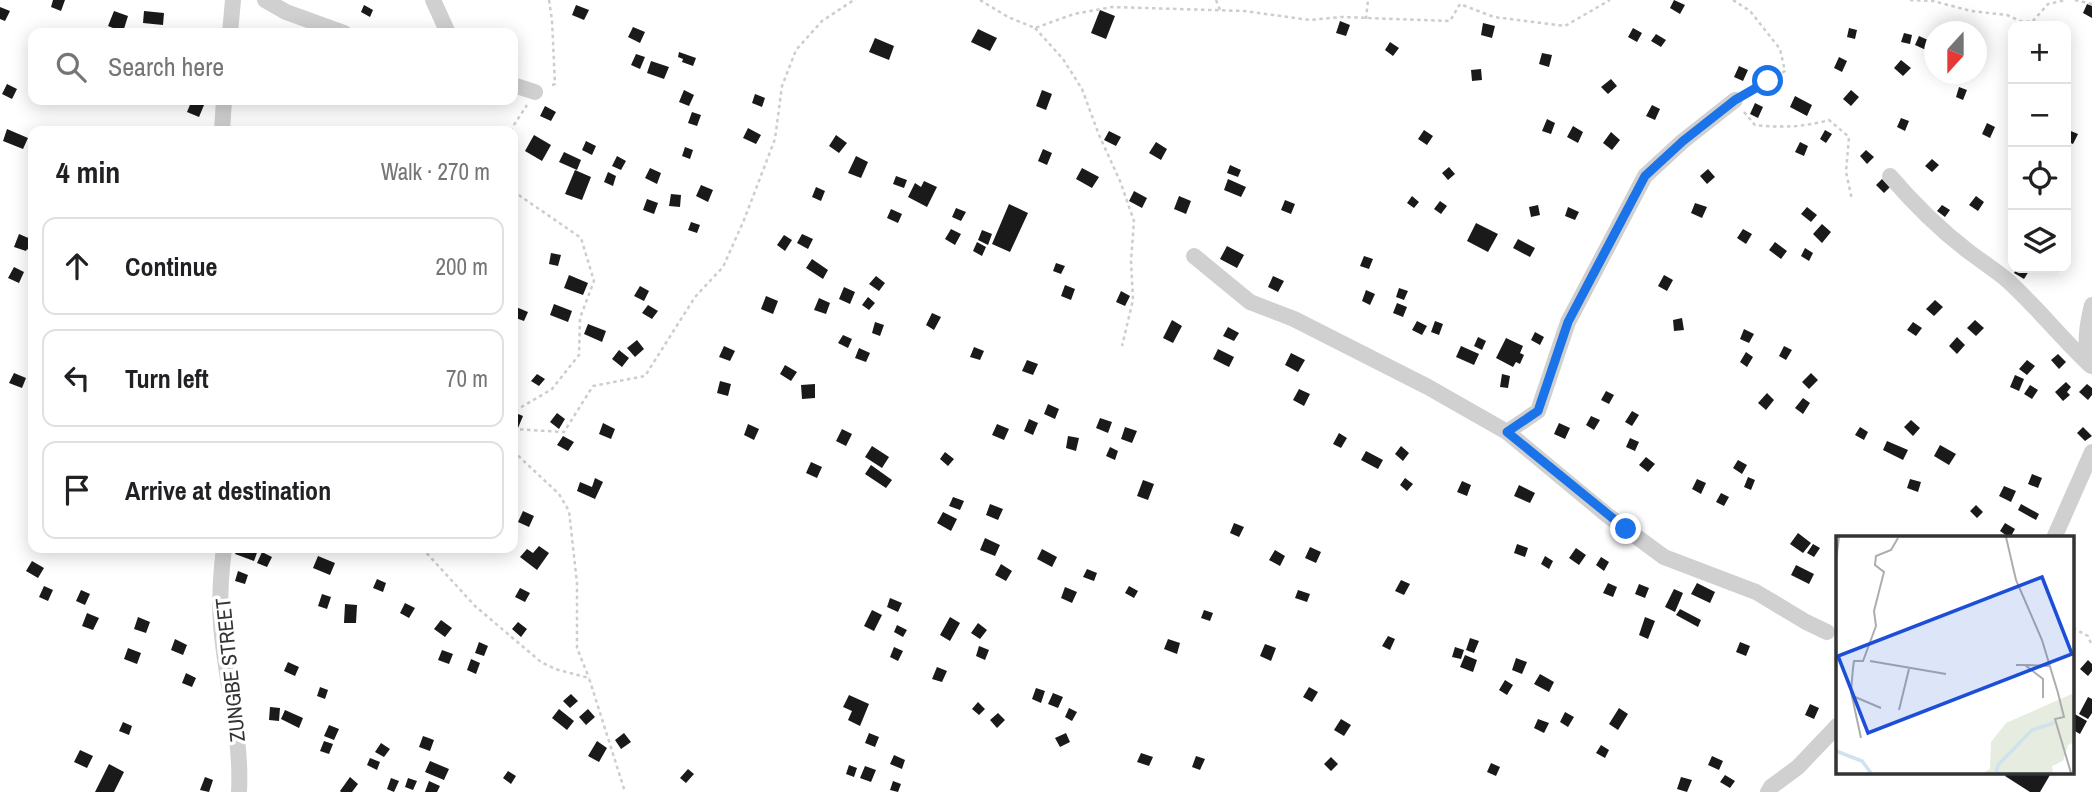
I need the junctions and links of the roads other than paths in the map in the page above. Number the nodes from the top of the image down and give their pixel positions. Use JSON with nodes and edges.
{"nodes":[{"id":1,"x":233,"y":0,"type":"edge"},
{"id":2,"x":265,"y":0,"type":"edge"},
{"id":3,"x":433,"y":0,"type":"edge"},
{"id":4,"x":230,"y":28,"type":"edge"},
{"id":5,"x":330,"y":28,"type":"edge"},
{"id":6,"x":445,"y":28,"type":"edge"},
{"id":7,"x":518,"y":87,"type":"edge"},
{"id":8,"x":535,"y":92,"type":"road end"},
{"id":9,"x":1735,"y":100,"type":"road end"},
{"id":10,"x":224,"y":105,"type":"edge"},
{"id":11,"x":222,"y":126,"type":"edge"},
{"id":12,"x":1890,"y":176,"type":"dead end"},
{"id":13,"x":1194,"y":256,"type":"dead end"},
{"id":14,"x":2092,"y":305,"type":"edge"},
{"id":15,"x":2091,"y":367,"type":"edge"},
{"id":16,"x":1507,"y":432,"type":"junction"},
{"id":17,"x":2092,"y":452,"type":"edge"},
{"id":18,"x":2055,"y":536,"type":"edge"},
{"id":19,"x":224,"y":553,"type":"edge"},
{"id":20,"x":1828,"y":632,"type":"dead end"},
{"id":21,"x":1836,"y":727,"type":"edge"},
{"id":22,"x":239,"y":792,"type":"edge"},
{"id":23,"x":1768,"y":792,"type":"edge"}],
"edges":[{"from":1,"to":4,"type":"street"},
{"from":2,"to":5,"type":"street"},
{"from":3,"to":6,"type":"street"},
{"from":7,"to":8,"type":"street"},
{"from":9,"to":16,"type":"street"},
{"from":10,"to":11,"type":"street"},
{"from":12,"to":15,"type":"street"},
{"from":13,"to":16,"type":"street"},
{"from":14,"to":15,"type":"street"},
{"from":16,"to":20,"type":"street"},
{"from":17,"to":18,"type":"street"},
{"from":19,"to":22,"type":"street","name":"ZUNGBE STREET"},
{"from":21,"to":23,"type":"street"}]}
